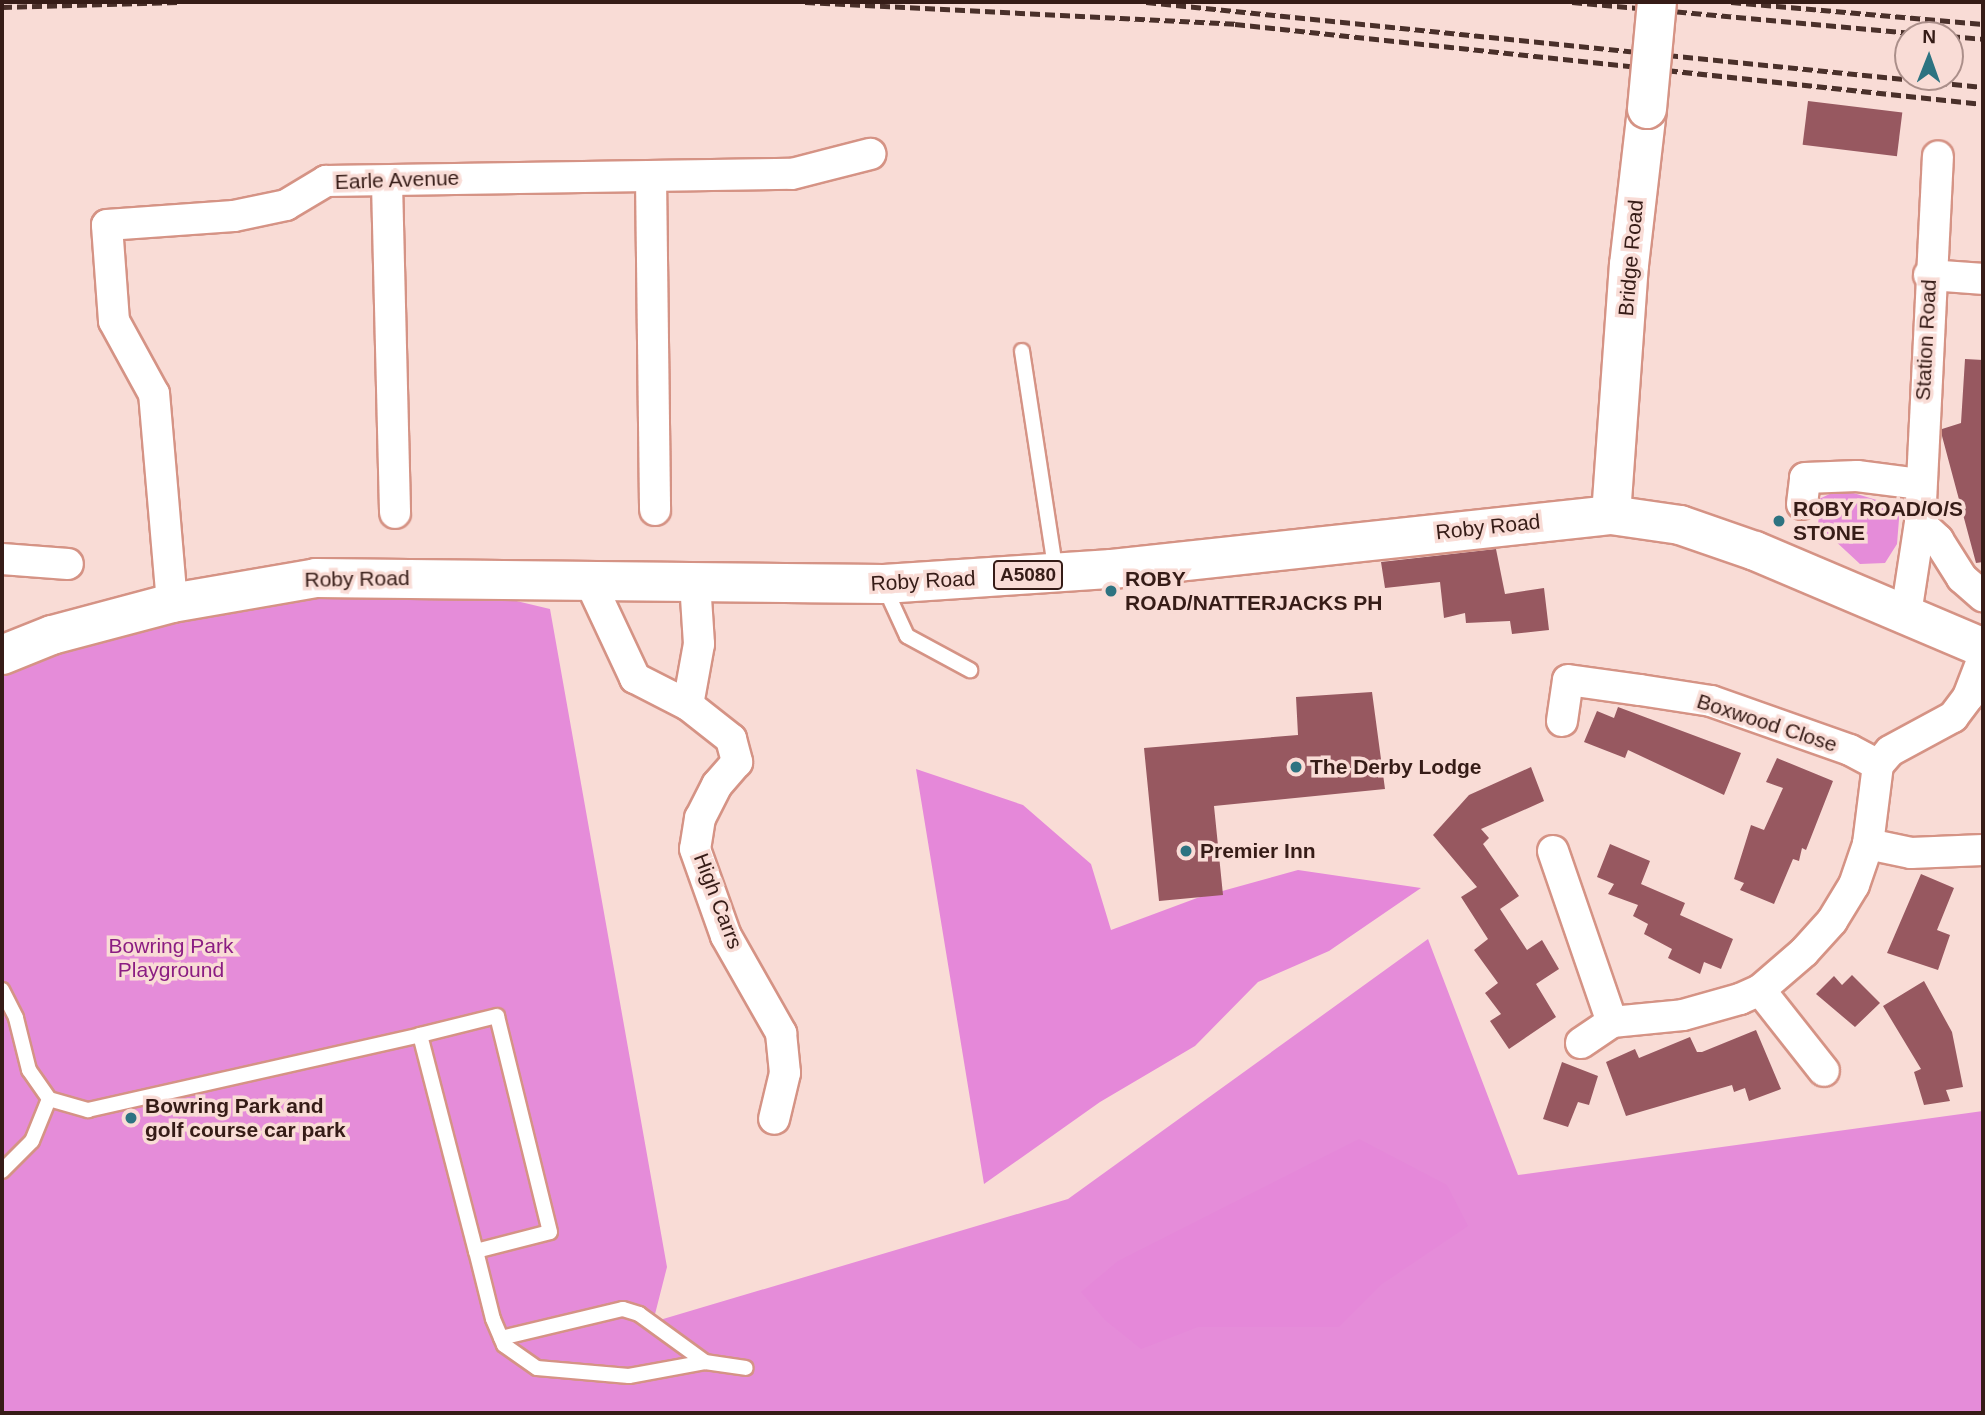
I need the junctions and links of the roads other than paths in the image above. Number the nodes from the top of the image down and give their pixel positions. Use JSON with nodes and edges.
{"nodes":[{"id":1,"x":1657,"y":2,"type":"edge"},
{"id":2,"x":870,"y":154,"type":"dead end"},
{"id":3,"x":1938,"y":156,"type":"dead end"},
{"id":4,"x":651,"y":177,"type":"junction"},
{"id":5,"x":387,"y":183,"type":"junction"},
{"id":6,"x":1929,"y":275,"type":"junction"},
{"id":7,"x":1983,"y":279,"type":"edge"},
{"id":8,"x":1022,"y":351,"type":"dead end"},
{"id":9,"x":1920,"y":484,"type":"junction"},
{"id":10,"x":1802,"y":505,"type":"dead end"},
{"id":11,"x":655,"y":510,"type":"dead end"},
{"id":12,"x":395,"y":513,"type":"dead end"},
{"id":13,"x":1611,"y":516,"type":"junction"},
{"id":14,"x":1920,"y":523,"type":"junction"},
{"id":15,"x":2,"y":559,"type":"edge"},
{"id":16,"x":68,"y":564,"type":"dead end"},
{"id":17,"x":1056,"y":573,"type":"junction"},
{"id":18,"x":695,"y":582,"type":"junction"},
{"id":19,"x":591,"y":584,"type":"junction"},
{"id":20,"x":884,"y":584,"type":"junction"},
{"id":21,"x":1983,"y":596,"type":"edge"},
{"id":22,"x":172,"y":603,"type":"junction"},
{"id":23,"x":1906,"y":614,"type":"junction"},
{"id":24,"x":52,"y":635,"type":"junction"},
{"id":25,"x":2,"y":642,"type":"edge"},
{"id":26,"x":1983,"y":648,"type":"edge"},
{"id":27,"x":2,"y":655,"type":"edge"},
{"id":28,"x":1983,"y":658,"type":"edge"},
{"id":29,"x":970,"y":670,"type":"dead end"},
{"id":30,"x":688,"y":705,"type":"junction"},
{"id":31,"x":1562,"y":721,"type":"dead end"},
{"id":32,"x":1878,"y":765,"type":"junction"},
{"id":33,"x":1868,"y":844,"type":"junction"},
{"id":34,"x":1983,"y":850,"type":"edge"},
{"id":35,"x":1553,"y":851,"type":"dead end"},
{"id":36,"x":2,"y":990,"type":"edge"},
{"id":37,"x":1760,"y":990,"type":"junction"},
{"id":38,"x":1612,"y":1021,"type":"junction"},
{"id":39,"x":420,"y":1035,"type":"junction"},
{"id":40,"x":1581,"y":1042,"type":"dead end"},
{"id":41,"x":1824,"y":1071,"type":"dead end"},
{"id":42,"x":49,"y":1099,"type":"junction"},
{"id":43,"x":774,"y":1119,"type":"dead end"},
{"id":44,"x":2,"y":1171,"type":"edge"},
{"id":45,"x":476,"y":1251,"type":"junction"},
{"id":46,"x":501,"y":1338,"type":"junction"},
{"id":47,"x":705,"y":1362,"type":"junction"},
{"id":48,"x":746,"y":1368,"type":"dead end"}],
"edges":[{"from":1,"to":13,"type":"main road","name":"Bridge Road","bridge":true},
{"from":2,"to":4,"type":"street","name":"Earle Avenue"},
{"from":3,"to":6,"type":"street","name":"Station Road"},
{"from":4,"to":5,"type":"street","name":"Earle Avenue"},
{"from":4,"to":11,"type":"street"},
{"from":5,"to":12,"type":"street"},
{"from":5,"to":22,"type":"street","name":"Earle Avenue"},
{"from":6,"to":7,"type":"street"},
{"from":6,"to":9,"type":"street","name":"Station Road"},
{"from":8,"to":17,"type":"lane"},
{"from":9,"to":10,"type":"street"},
{"from":9,"to":14,"type":"street","name":"Station Road"},
{"from":13,"to":17,"type":"main road","name":"Roby Road","number":"A5080"},
{"from":13,"to":23,"type":"main road","name":"Roby Road","number":"A5080"},
{"from":14,"to":21,"type":"street"},
{"from":14,"to":23,"type":"street","name":"Station Road"},
{"from":15,"to":16,"type":"street"},
{"from":17,"to":20,"type":"main road","name":"Roby Road","number":"A5080"},
{"from":18,"to":19,"type":"main road","name":"Roby Road","number":"A5080"},
{"from":18,"to":20,"type":"main road","name":"Roby Road","number":"A5080"},
{"from":18,"to":30,"type":"street"},
{"from":19,"to":22,"type":"main road","name":"Roby Road","number":"A5080"},
{"from":19,"to":30,"type":"street","name":"High Carrs"},
{"from":20,"to":29,"type":"lane"},
{"from":22,"to":24,"type":"main road","name":"Roby Road","number":"A5080"},
{"from":23,"to":26,"type":"main road","name":"Roby Road","number":"A5080"},
{"from":24,"to":25,"type":"main road","name":"Roby Road","number":"A5080"},
{"from":24,"to":27,"type":"main road","name":"Roby Road","number":"A5080"},
{"from":28,"to":32,"type":"street"},
{"from":30,"to":43,"type":"street","name":"High Carrs"},
{"from":31,"to":32,"type":"street","name":"Boxwood Close"},
{"from":32,"to":33,"type":"street"},
{"from":33,"to":34,"type":"street"},
{"from":33,"to":37,"type":"street"},
{"from":35,"to":38,"type":"street"},
{"from":36,"to":42,"type":"lane"},
{"from":37,"to":38,"type":"street"},
{"from":37,"to":41,"type":"street"},
{"from":38,"to":40,"type":"street"},
{"from":39,"to":42,"type":"lane"},
{"from":39,"to":45,"type":"lane"},
{"from":39,"to":45,"type":"lane"},
{"from":42,"to":44,"type":"lane"},
{"from":45,"to":46,"type":"lane"},
{"from":46,"to":47,"type":"lane"},
{"from":46,"to":47,"type":"lane"},
{"from":47,"to":48,"type":"lane"}]}
